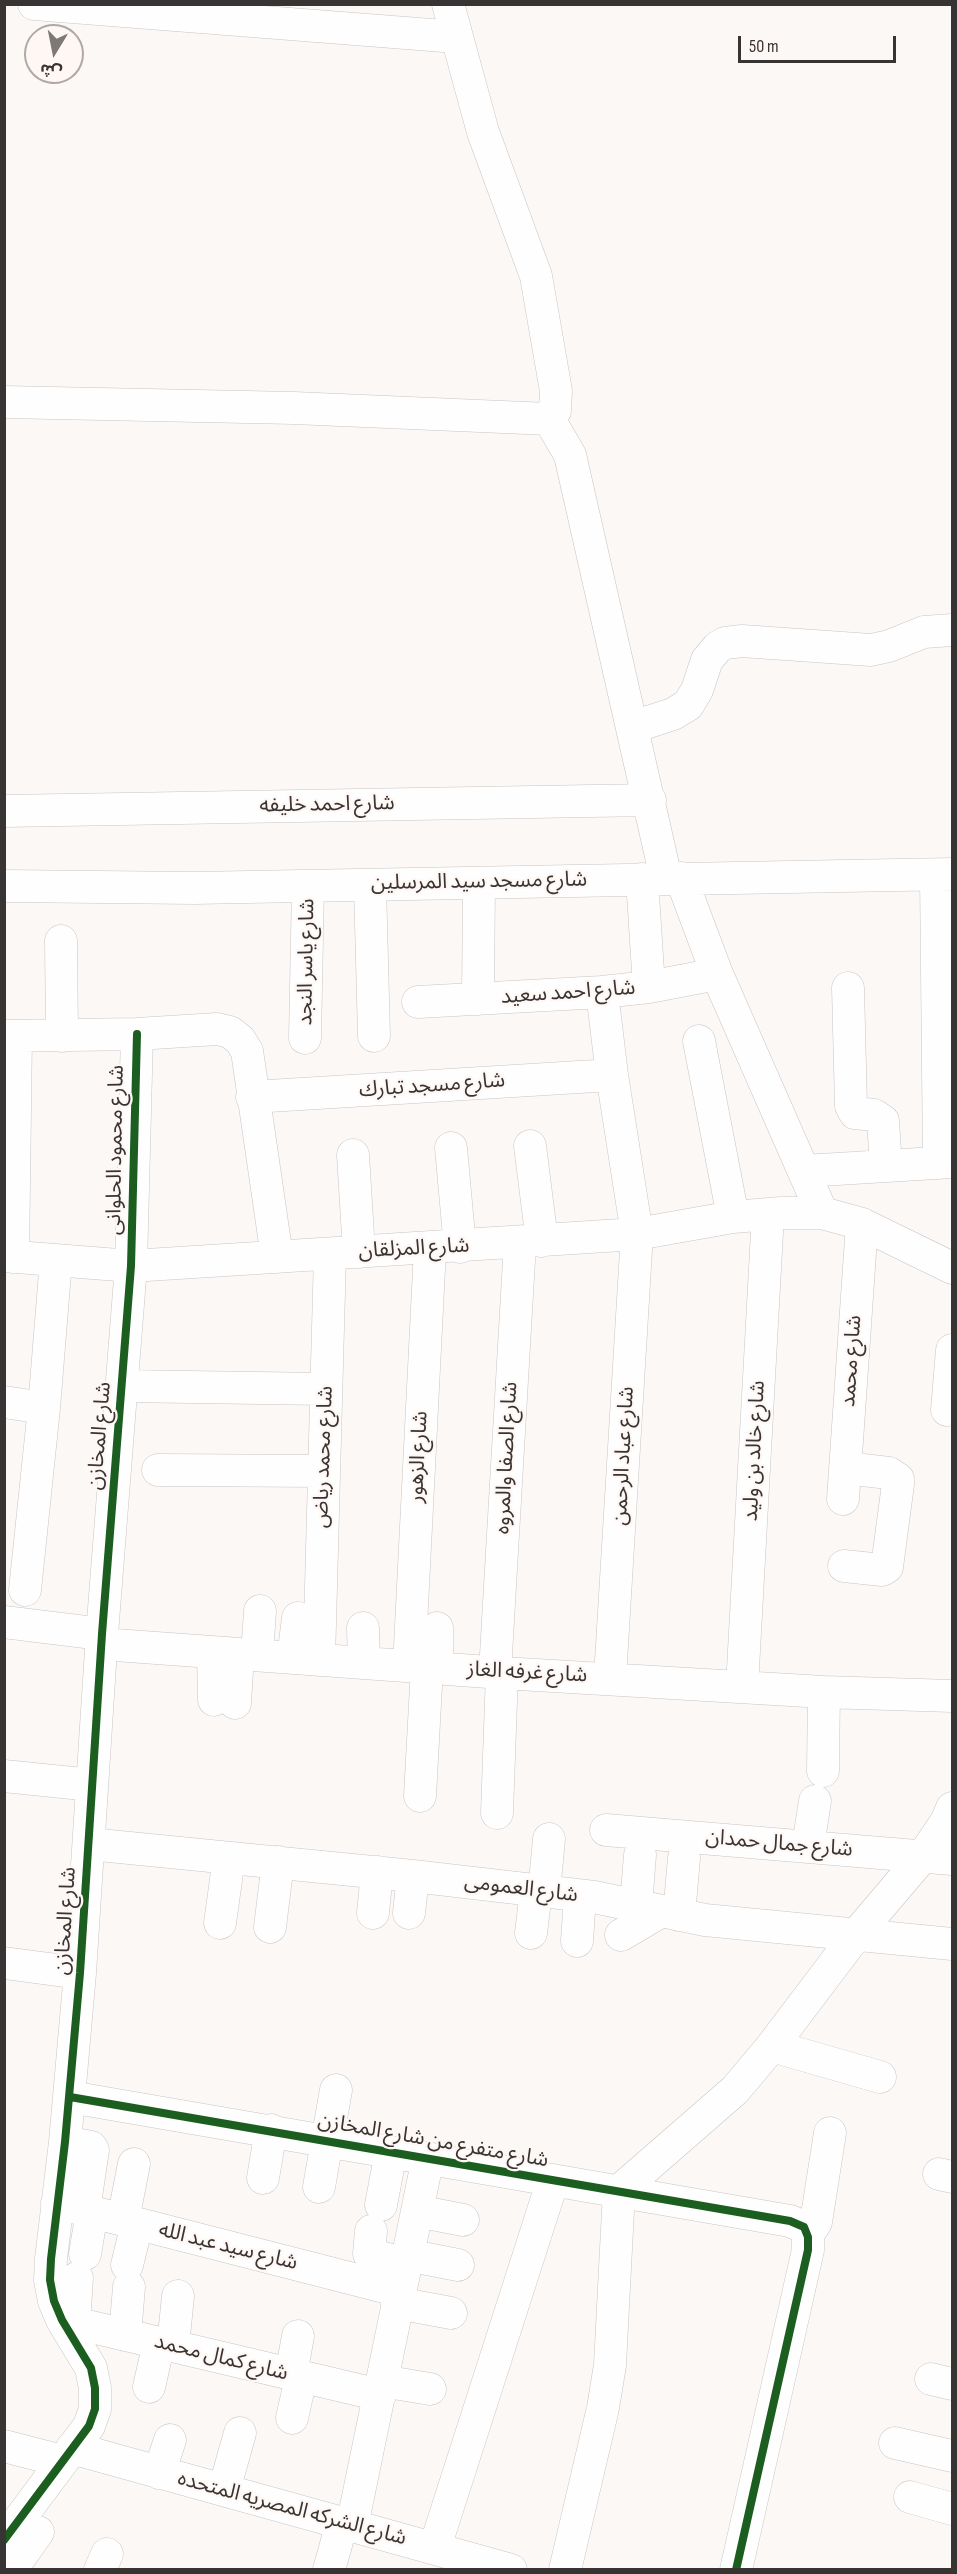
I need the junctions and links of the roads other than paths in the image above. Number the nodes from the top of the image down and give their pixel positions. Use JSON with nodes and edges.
{"nodes":[{"id":1,"x":34,"y":4,"type":"edge"},
{"id":2,"x":448,"y":4,"type":"edge"},
{"id":3,"x":456,"y":37,"type":"junction"},
{"id":4,"x":4,"y":402,"type":"edge"},
{"id":5,"x":549,"y":419,"type":"junction"},
{"id":6,"x":952,"y":630,"type":"edge"},
{"id":7,"x":633,"y":727,"type":"junction"},
{"id":8,"x":650,"y":800,"type":"junction"},
{"id":9,"x":4,"y":811,"type":"edge"},
{"id":10,"x":944,"y":875,"type":"edge"},
{"id":11,"x":663,"y":878,"type":"junction"},
{"id":12,"x":479,"y":883,"type":"junction"},
{"id":13,"x":370,"y":885,"type":"junction"},
{"id":14,"x":4,"y":886,"type":"edge"},
{"id":15,"x":308,"y":886,"type":"junction"},
{"id":16,"x":61,"y":942,"type":"dead end"},
{"id":17,"x":717,"y":974,"type":"junction"},
{"id":18,"x":649,"y":987,"type":"junction"},
{"id":19,"x":848,"y":988,"type":"dead end"},
{"id":20,"x":602,"y":992,"type":"junction"},
{"id":21,"x":478,"y":999,"type":"junction"},
{"id":22,"x":418,"y":1002,"type":"dead end"},
{"id":23,"x":137,"y":1034,"type":"junction"},
{"id":24,"x":10,"y":1036,"type":"edge"},
{"id":25,"x":62,"y":1036,"type":"junction"},
{"id":26,"x":374,"y":1036,"type":"dead end"},
{"id":27,"x":305,"y":1038,"type":"dead end"},
{"id":28,"x":699,"y":1041,"type":"dead end"},
{"id":29,"x":612,"y":1075,"type":"junction"},
{"id":30,"x":252,"y":1097,"type":"junction"},
{"id":31,"x":530,"y":1146,"type":"dead end"},
{"id":32,"x":451,"y":1148,"type":"dead end"},
{"id":33,"x":353,"y":1155,"type":"dead end"},
{"id":34,"x":946,"y":1163,"type":"edge"},
{"id":35,"x":886,"y":1166,"type":"junction"},
{"id":36,"x":804,"y":1171,"type":"junction"},
{"id":37,"x":822,"y":1213,"type":"junction"},
{"id":38,"x":768,"y":1214,"type":"junction"},
{"id":39,"x":733,"y":1217,"type":"junction"},
{"id":40,"x":862,"y":1224,"type":"junction"},
{"id":41,"x":637,"y":1234,"type":"junction"},
{"id":42,"x":531,"y":1242,"type":"junction"},
{"id":43,"x":445,"y":1248,"type":"junction"},
{"id":44,"x":345,"y":1253,"type":"junction"},
{"id":45,"x":9,"y":1256,"type":"edge"},
{"id":46,"x":277,"y":1257,"type":"junction"},
{"id":47,"x":56,"y":1260,"type":"junction"},
{"id":48,"x":131,"y":1266,"type":"junction"},
{"id":49,"x":952,"y":1268,"type":"edge"},
{"id":50,"x":952,"y":1350,"type":"edge"},
{"id":51,"x":122,"y":1386,"type":"junction"},
{"id":52,"x":326,"y":1389,"type":"junction"},
{"id":53,"x":4,"y":1402,"type":"edge"},
{"id":54,"x":44,"y":1408,"type":"junction"},
{"id":55,"x":947,"y":1410,"type":"dead end"},
{"id":56,"x":158,"y":1470,"type":"dead end"},
{"id":57,"x":324,"y":1471,"type":"junction"},
{"id":58,"x":844,"y":1566,"type":"dead end"},
{"id":59,"x":25,"y":1590,"type":"dead end"},
{"id":60,"x":260,"y":1611,"type":"dead end"},
{"id":61,"x":298,"y":1618,"type":"dead end"},
{"id":62,"x":4,"y":1622,"type":"edge"},
{"id":63,"x":363,"y":1628,"type":"dead end"},
{"id":64,"x":437,"y":1628,"type":"dead end"},
{"id":65,"x":101,"y":1639,"type":"junction"},
{"id":66,"x":236,"y":1654,"type":"junction"},
{"id":67,"x":306,"y":1659,"type":"junction"},
{"id":68,"x":364,"y":1663,"type":"junction"},
{"id":69,"x":424,"y":1667,"type":"junction"},
{"id":70,"x":499,"y":1673,"type":"junction"},
{"id":71,"x":610,"y":1678,"type":"junction"},
{"id":72,"x":742,"y":1687,"type":"junction"},
{"id":73,"x":824,"y":1692,"type":"junction"},
{"id":74,"x":952,"y":1695,"type":"edge"},
{"id":75,"x":224,"y":1702,"type":"dead end"},
{"id":76,"x":823,"y":1771,"type":"dead end"},
{"id":77,"x":4,"y":1776,"type":"edge"},
{"id":78,"x":92,"y":1785,"type":"junction"},
{"id":79,"x":420,"y":1796,"type":"dead end"},
{"id":80,"x":815,"y":1801,"type":"dead end"},
{"id":81,"x":952,"y":1808,"type":"edge"},
{"id":82,"x":497,"y":1813,"type":"dead end"},
{"id":83,"x":606,"y":1830,"type":"dead end"},
{"id":84,"x":549,"y":1839,"type":"dead end"},
{"id":85,"x":89,"y":1844,"type":"junction"},
{"id":86,"x":808,"y":1846,"type":"junction"},
{"id":87,"x":640,"y":1855,"type":"dead end"},
{"id":88,"x":229,"y":1858,"type":"junction"},
{"id":89,"x":684,"y":1858,"type":"dead end"},
{"id":90,"x":938,"y":1858,"type":"edge"},
{"id":91,"x":278,"y":1862,"type":"junction"},
{"id":92,"x":377,"y":1872,"type":"junction"},
{"id":93,"x":413,"y":1876,"type":"junction"},
{"id":94,"x":540,"y":1891,"type":"junction"},
{"id":95,"x":580,"y":1896,"type":"junction"},
{"id":96,"x":659,"y":1911,"type":"junction"},
{"id":97,"x":373,"y":1913,"type":"dead end"},
{"id":98,"x":409,"y":1913,"type":"dead end"},
{"id":99,"x":220,"y":1923,"type":"dead end"},
{"id":100,"x":270,"y":1927,"type":"dead end"},
{"id":101,"x":531,"y":1933,"type":"dead end"},
{"id":102,"x":621,"y":1935,"type":"dead end"},
{"id":103,"x":856,"y":1935,"type":"junction"},
{"id":104,"x":577,"y":1941,"type":"dead end"},
{"id":105,"x":952,"y":1944,"type":"edge"},
{"id":106,"x":4,"y":1963,"type":"edge"},
{"id":107,"x":80,"y":1973,"type":"junction"},
{"id":108,"x":772,"y":2046,"type":"junction"},
{"id":109,"x":880,"y":2077,"type":"dead end"},
{"id":110,"x":336,"y":2090,"type":"dead end"},
{"id":111,"x":70,"y":2097,"type":"junction"},
{"id":112,"x":271,"y":2130,"type":"junction"},
{"id":113,"x":830,"y":2133,"type":"dead end"},
{"id":114,"x":327,"y":2140,"type":"junction"},
{"id":115,"x":391,"y":2152,"type":"junction"},
{"id":116,"x":428,"y":2158,"type":"junction"},
{"id":117,"x":134,"y":2164,"type":"dead end"},
{"id":118,"x":263,"y":2178,"type":"dead end"},
{"id":119,"x":553,"y":2180,"type":"junction"},
{"id":120,"x":320,"y":2187,"type":"dead end"},
{"id":121,"x":619,"y":2191,"type":"junction"},
{"id":122,"x":78,"y":2208,"type":"junction"},
{"id":123,"x":417,"y":2211,"type":"junction"},
{"id":124,"x":463,"y":2220,"type":"dead end"},
{"id":125,"x":130,"y":2222,"type":"junction"},
{"id":126,"x":797,"y":2224,"type":"junction"},
{"id":127,"x":458,"y":2265,"type":"dead end"},
{"id":128,"x":401,"y":2287,"type":"junction"},
{"id":129,"x":178,"y":2296,"type":"dead end"},
{"id":130,"x":68,"y":2322,"type":"junction"},
{"id":131,"x":449,"y":2322,"type":"dead end"},
{"id":132,"x":125,"y":2335,"type":"junction"},
{"id":133,"x":298,"y":2336,"type":"dead end"},
{"id":134,"x":166,"y":2345,"type":"junction"},
{"id":135,"x":296,"y":2376,"type":"junction"},
{"id":136,"x":149,"y":2387,"type":"dead end"},
{"id":137,"x":381,"y":2388,"type":"junction"},
{"id":138,"x":430,"y":2389,"type":"dead end"},
{"id":139,"x":292,"y":2418,"type":"dead end"},
{"id":140,"x":240,"y":2433,"type":"dead end"},
{"id":141,"x":170,"y":2440,"type":"dead end"},
{"id":142,"x":895,"y":2443,"type":"dead end"},
{"id":143,"x":4,"y":2446,"type":"edge"},
{"id":144,"x":67,"y":2455,"type":"junction"},
{"id":145,"x":952,"y":2456,"type":"edge"},
{"id":146,"x":159,"y":2473,"type":"junction"},
{"id":147,"x":224,"y":2490,"type":"junction"},
{"id":148,"x":910,"y":2497,"type":"dead end"},
{"id":149,"x":952,"y":2509,"type":"edge"},
{"id":150,"x":17,"y":2525,"type":"edge"},
{"id":151,"x":347,"y":2525,"type":"junction"},
{"id":152,"x":453,"y":2559,"type":"edge"},
{"id":153,"x":11,"y":2570,"type":"edge"},
{"id":154,"x":329,"y":2570,"type":"edge"},
{"id":155,"x":511,"y":2570,"type":"edge"},
{"id":156,"x":565,"y":2570,"type":"edge"},
{"id":157,"x":736,"y":2570,"type":"edge"}],
"edges":[{"from":1,"to":3,"type":"street"},
{"from":2,"to":3,"type":"street"},
{"from":3,"to":5,"type":"street"},
{"from":4,"to":5,"type":"street"},
{"from":5,"to":7,"type":"street"},
{"from":6,"to":7,"type":"street"},
{"from":7,"to":8,"type":"street"},
{"from":8,"to":9,"type":"street","name":"شارع احمد خليفه"},
{"from":8,"to":11,"type":"street"},
{"from":10,"to":11,"type":"street","name":"شارع مسجد سيد المرسلين"},
{"from":10,"to":34,"type":"street"},
{"from":11,"to":12,"type":"street","name":"شارع مسجد سيد المرسلين"},
{"from":11,"to":17,"type":"street"},
{"from":11,"to":18,"type":"street"},
{"from":12,"to":13,"type":"street","name":"شارع مسجد سيد المرسلين"},
{"from":12,"to":21,"type":"street"},
{"from":13,"to":15,"type":"street","name":"شارع مسجد سيد المرسلين"},
{"from":13,"to":26,"type":"street"},
{"from":14,"to":15,"type":"street","name":"شارع مسجد سيد المرسلين"},
{"from":15,"to":27,"type":"street","name":"شارع ياسر النجد"},
{"from":16,"to":25,"type":"street"},
{"from":17,"to":18,"type":"street","name":"شارع احمد سعيد"},
{"from":17,"to":36,"type":"street"},
{"from":18,"to":20,"type":"street","name":"شارع احمد سعيد"},
{"from":19,"to":35,"type":"street"},
{"from":20,"to":21,"type":"street","name":"شارع احمد سعيد"},
{"from":20,"to":29,"type":"street","name":"شارع عباد الرحمن"},
{"from":21,"to":22,"type":"street","name":"شارع احمد سعيد"},
{"from":23,"to":25,"type":"street"},
{"from":23,"to":30,"type":"street"},
{"from":23,"to":48,"type":"street","name":"شارع محمود الحلوانى"},
{"from":24,"to":25,"type":"street"},
{"from":24,"to":45,"type":"street"},
{"from":28,"to":39,"type":"street"},
{"from":29,"to":30,"type":"street","name":"شارع مسجد تبارك"},
{"from":29,"to":41,"type":"street","name":"شارع عباد الرحمن"},
{"from":30,"to":46,"type":"street"},
{"from":31,"to":42,"type":"street","name":"شارع الصفا والمروه"},
{"from":32,"to":43,"type":"street","name":"شارع الزهور"},
{"from":33,"to":44,"type":"street","name":"شارع محمد رياض"},
{"from":34,"to":35,"type":"street"},
{"from":35,"to":36,"type":"street"},
{"from":36,"to":37,"type":"street"},
{"from":37,"to":38,"type":"street","name":"شارع المزلقان"},
{"from":37,"to":40,"type":"street","name":"شارع المزلقان"},
{"from":38,"to":39,"type":"street","name":"شارع المزلقان"},
{"from":38,"to":72,"type":"street","name":"شارع خالد بن وليد"},
{"from":39,"to":41,"type":"street","name":"شارع المزلقان"},
{"from":40,"to":49,"type":"street","name":"شارع المزلقان"},
{"from":40,"to":58,"type":"street","name":"شارع محمد"},
{"from":41,"to":42,"type":"street","name":"شارع المزلقان"},
{"from":41,"to":71,"type":"street","name":"شارع عباد الرحمن"},
{"from":42,"to":43,"type":"street","name":"شارع المزلقان"},
{"from":42,"to":70,"type":"street","name":"شارع الصفا والمروه"},
{"from":43,"to":44,"type":"street","name":"شارع المزلقان"},
{"from":43,"to":69,"type":"street","name":"شارع الزهور"},
{"from":44,"to":46,"type":"street","name":"شارع المزلقان"},
{"from":44,"to":52,"type":"street","name":"شارع محمد رياض"},
{"from":45,"to":47,"type":"street","name":"شارع المزلقان"},
{"from":46,"to":48,"type":"street","name":"شارع المزلقان"},
{"from":47,"to":48,"type":"street","name":"شارع المزلقان"},
{"from":47,"to":54,"type":"street"},
{"from":48,"to":51,"type":"street","name":"شارع المخازن"},
{"from":50,"to":55,"type":"street"},
{"from":51,"to":52,"type":"street"},
{"from":51,"to":65,"type":"street","name":"شارع المخازن"},
{"from":52,"to":57,"type":"street","name":"شارع محمد رياض"},
{"from":53,"to":54,"type":"street"},
{"from":54,"to":59,"type":"street"},
{"from":56,"to":57,"type":"street"},
{"from":57,"to":67,"type":"street","name":"شارع محمد رياض"},
{"from":60,"to":66,"type":"street"},
{"from":61,"to":67,"type":"street"},
{"from":62,"to":65,"type":"street","name":"شارع غرفه الغاز"},
{"from":63,"to":68,"type":"street"},
{"from":64,"to":69,"type":"street"},
{"from":65,"to":66,"type":"street","name":"شارع غرفه الغاز"},
{"from":65,"to":78,"type":"street","name":"شارع المخازن"},
{"from":66,"to":67,"type":"street","name":"شارع غرفه الغاز"},
{"from":66,"to":75,"type":"street"},
{"from":67,"to":68,"type":"street","name":"شارع غرفه الغاز"},
{"from":68,"to":69,"type":"street","name":"شارع غرفه الغاز"},
{"from":69,"to":70,"type":"street","name":"شارع غرفه الغاز"},
{"from":69,"to":79,"type":"street"},
{"from":70,"to":71,"type":"street","name":"شارع غرفه الغاز"},
{"from":70,"to":82,"type":"street","name":"شارع الصفا والمروه"},
{"from":71,"to":72,"type":"street","name":"شارع غرفه الغاز"},
{"from":72,"to":73,"type":"street","name":"شارع غرفه الغاز"},
{"from":73,"to":74,"type":"street","name":"شارع غرفه الغاز"},
{"from":73,"to":76,"type":"street"},
{"from":77,"to":78,"type":"street"},
{"from":78,"to":85,"type":"street","name":"شارع المخازن"},
{"from":80,"to":86,"type":"street"},
{"from":81,"to":90,"type":"street"},
{"from":83,"to":86,"type":"street","name":"شارع جمال حمدان"},
{"from":84,"to":94,"type":"street"},
{"from":85,"to":88,"type":"street","name":"شارع العمومى"},
{"from":85,"to":107,"type":"street","name":"شارع المخازن"},
{"from":86,"to":90,"type":"street","name":"شارع جمال حمدان"},
{"from":87,"to":96,"type":"street"},
{"from":88,"to":91,"type":"street","name":"شارع العمومى"},
{"from":88,"to":99,"type":"street"},
{"from":89,"to":96,"type":"street"},
{"from":90,"to":103,"type":"street"},
{"from":91,"to":92,"type":"street","name":"شارع العمومى"},
{"from":91,"to":100,"type":"street"},
{"from":92,"to":93,"type":"street","name":"شارع العمومى"},
{"from":92,"to":97,"type":"street"},
{"from":93,"to":94,"type":"street","name":"شارع العمومى"},
{"from":93,"to":98,"type":"street"},
{"from":94,"to":95,"type":"street","name":"شارع العمومى"},
{"from":94,"to":101,"type":"street"},
{"from":95,"to":96,"type":"street","name":"شارع العمومى"},
{"from":95,"to":104,"type":"street"},
{"from":96,"to":102,"type":"street"},
{"from":96,"to":103,"type":"street","name":"شارع العمومى"},
{"from":103,"to":105,"type":"street","name":"شارع العمومى"},
{"from":103,"to":108,"type":"street"},
{"from":106,"to":107,"type":"street"},
{"from":107,"to":111,"type":"street","name":"شارع المخازن"},
{"from":108,"to":109,"type":"street"},
{"from":108,"to":121,"type":"street"},
{"from":110,"to":114,"type":"street"},
{"from":111,"to":112,"type":"street","name":"شارع متفرع من شارع المخازن"},
{"from":111,"to":122,"type":"street","name":"شارع المخازن"},
{"from":112,"to":114,"type":"street","name":"شارع متفرع من شارع المخازن"},
{"from":112,"to":118,"type":"street"},
{"from":113,"to":126,"type":"street"},
{"from":114,"to":115,"type":"street","name":"شارع متفرع من شارع المخازن"},
{"from":114,"to":120,"type":"street"},
{"from":115,"to":116,"type":"street","name":"شارع متفرع من شارع المخازن"},
{"from":115,"to":128,"type":"street"},
{"from":116,"to":119,"type":"street","name":"شارع متفرع من شارع المخازن"},
{"from":116,"to":123,"type":"street"},
{"from":117,"to":125,"type":"street"},
{"from":119,"to":121,"type":"street","name":"شارع متفرع من شارع المخازن"},
{"from":119,"to":152,"type":"street"},
{"from":121,"to":126,"type":"street","name":"شارع متفرع من شارع المخازن"},
{"from":121,"to":156,"type":"street"},
{"from":122,"to":125,"type":"street","name":"شارع سيد عبد الله"},
{"from":122,"to":130,"type":"street"},
{"from":122,"to":130,"type":"street","name":"شارع المخازن"},
{"from":123,"to":124,"type":"street"},
{"from":123,"to":128,"type":"street"},
{"from":125,"to":128,"type":"street","name":"شارع سيد عبد الله"},
{"from":125,"to":132,"type":"street"},
{"from":126,"to":157,"type":"street"},
{"from":127,"to":128,"type":"street"},
{"from":128,"to":131,"type":"street"},
{"from":128,"to":137,"type":"street"},
{"from":129,"to":134,"type":"street"},
{"from":130,"to":132,"type":"street","name":"شارع كمال محمد"},
{"from":130,"to":144,"type":"street","name":"شارع المخازن"},
{"from":132,"to":134,"type":"street","name":"شارع كمال محمد"},
{"from":133,"to":135,"type":"street"},
{"from":134,"to":135,"type":"street","name":"شارع كمال محمد"},
{"from":134,"to":136,"type":"street"},
{"from":135,"to":137,"type":"street","name":"شارع كمال محمد"},
{"from":135,"to":139,"type":"street"},
{"from":137,"to":138,"type":"street","name":"شارع كمال محمد"},
{"from":137,"to":151,"type":"street"},
{"from":140,"to":147,"type":"street"},
{"from":141,"to":146,"type":"street"},
{"from":142,"to":145,"type":"street"},
{"from":143,"to":144,"type":"street","name":"شارع الشركه المصريه المتحده"},
{"from":144,"to":146,"type":"street","name":"شارع الشركه المصريه المتحده"},
{"from":144,"to":150,"type":"street","name":"شارع المخازن"},
{"from":146,"to":147,"type":"street","name":"شارع الشركه المصريه المتحده"},
{"from":147,"to":151,"type":"street","name":"شارع الشركه المصريه المتحده"},
{"from":148,"to":149,"type":"street"},
{"from":150,"to":153,"type":"street","name":"شارع المخازن"},
{"from":151,"to":152,"type":"street","name":"شارع الشركه المصريه المتحده"},
{"from":151,"to":154,"type":"street"},
{"from":152,"to":155,"type":"street","name":"شارع الشركه المصريه المتحده"}]}
